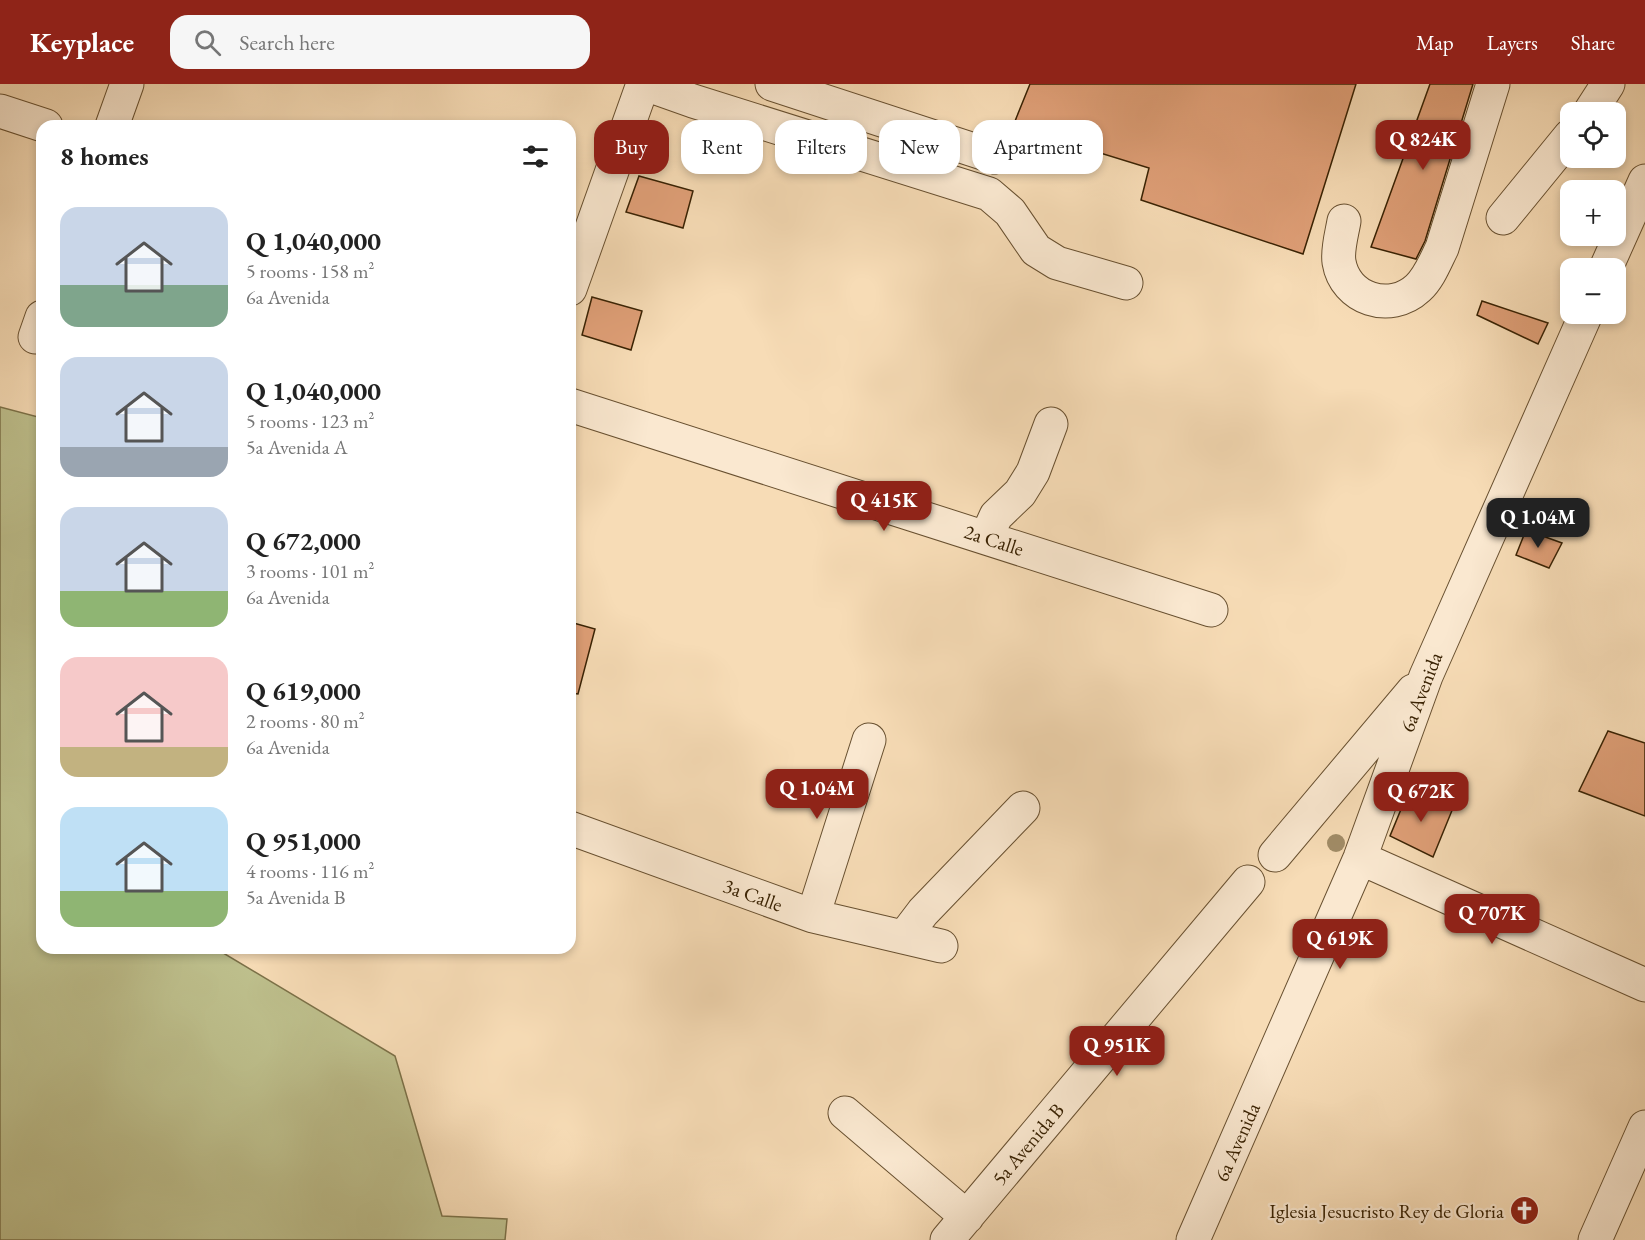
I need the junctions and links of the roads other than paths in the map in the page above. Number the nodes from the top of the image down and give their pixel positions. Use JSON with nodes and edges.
{"nodes":[{"id":1,"x":127,"y":84,"type":"edge"},
{"id":2,"x":644,"y":84,"type":"edge"},
{"id":3,"x":772,"y":84,"type":"edge"},
{"id":4,"x":1493,"y":84,"type":"edge"},
{"id":5,"x":1608,"y":84,"type":"edge"},
{"id":6,"x":1596,"y":102,"type":"edge"},
{"id":7,"x":0,"y":111,"type":"edge"},
{"id":8,"x":114,"y":120,"type":"edge"},
{"id":9,"x":36,"y":123,"type":"edge"},
{"id":10,"x":1560,"y":148,"type":"edge"},
{"id":11,"x":972,"y":149,"type":"edge"},
{"id":12,"x":1645,"y":181,"type":"edge"},
{"id":13,"x":1503,"y":218,"type":"dead end"},
{"id":14,"x":1344,"y":220,"type":"dead end"},
{"id":15,"x":1610,"y":258,"type":"edge"},
{"id":16,"x":576,"y":272,"type":"edge"},
{"id":17,"x":1126,"y":283,"type":"dead end"},
{"id":18,"x":1582,"y":324,"type":"edge"},
{"id":19,"x":576,"y":407,"type":"edge"},
{"id":20,"x":1051,"y":424,"type":"dead end"},
{"id":21,"x":986,"y":538,"type":"junction"},
{"id":22,"x":1211,"y":610,"type":"dead end"},
{"id":23,"x":1426,"y":676,"type":"junction"},
{"id":24,"x":869,"y":740,"type":"dead end"},
{"id":25,"x":1023,"y":807,"type":"dead end"},
{"id":26,"x":576,"y":830,"type":"edge"},
{"id":27,"x":1275,"y":855,"type":"dead end"},
{"id":28,"x":1360,"y":858,"type":"junction"},
{"id":29,"x":1248,"y":882,"type":"dead end"},
{"id":30,"x":813,"y":916,"type":"junction"},
{"id":31,"x":904,"y":938,"type":"junction"},
{"id":32,"x":941,"y":946,"type":"dead end"},
{"id":33,"x":1645,"y":985,"type":"edge"},
{"id":34,"x":845,"y":1113,"type":"dead end"},
{"id":35,"x":1645,"y":1127,"type":"edge"},
{"id":36,"x":957,"y":1228,"type":"edge"},
{"id":37,"x":1193,"y":1240,"type":"edge"},
{"id":38,"x":1595,"y":1240,"type":"edge"}],
"edges":[{"from":1,"to":8,"type":"street"},
{"from":2,"to":16,"type":"street"},
{"from":2,"to":17,"type":"street"},
{"from":3,"to":11,"type":"street"},
{"from":4,"to":14,"type":"street"},
{"from":5,"to":6,"type":"street"},
{"from":7,"to":9,"type":"street"},
{"from":10,"to":13,"type":"street"},
{"from":12,"to":15,"type":"street"},
{"from":18,"to":23,"type":"street","name":"6a Avenida"},
{"from":19,"to":21,"type":"street","name":"2a Calle"},
{"from":20,"to":21,"type":"street"},
{"from":21,"to":22,"type":"street","name":"2a Calle"},
{"from":23,"to":27,"type":"street"},
{"from":23,"to":28,"type":"street","name":"6a Avenida"},
{"from":24,"to":30,"type":"street"},
{"from":25,"to":31,"type":"street"},
{"from":26,"to":30,"type":"street","name":"3a Calle"},
{"from":28,"to":33,"type":"street"},
{"from":28,"to":37,"type":"street","name":"6a Avenida"},
{"from":29,"to":36,"type":"street","name":"5a Avenida B"},
{"from":30,"to":31,"type":"street","name":"3a Calle"},
{"from":31,"to":32,"type":"street","name":"3a Calle"},
{"from":34,"to":36,"type":"street"},
{"from":35,"to":38,"type":"street"}]}
